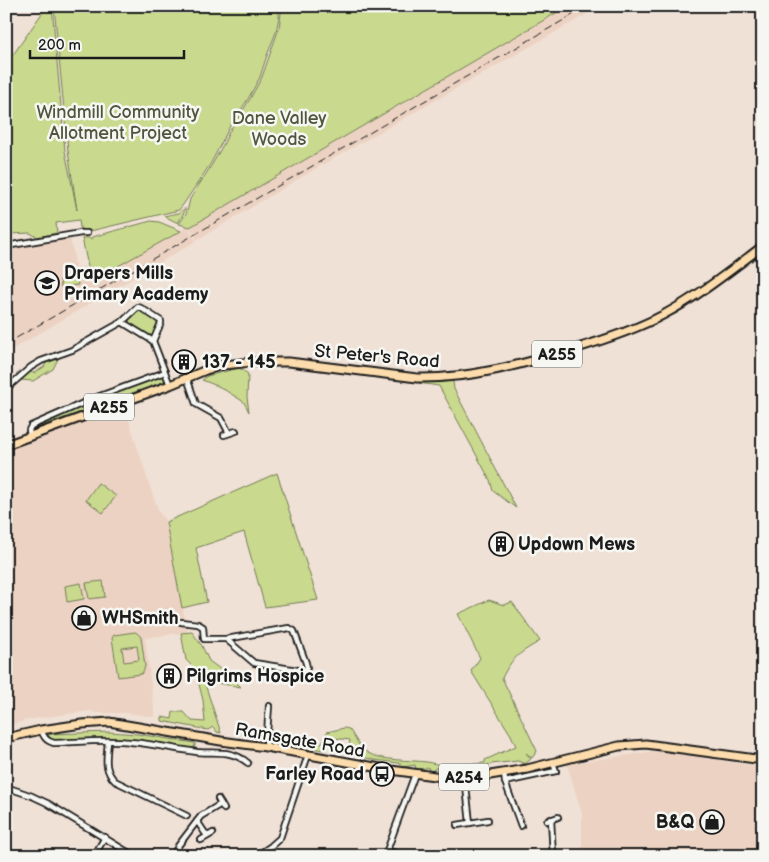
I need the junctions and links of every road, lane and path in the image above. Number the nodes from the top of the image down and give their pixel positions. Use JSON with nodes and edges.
{"nodes":[{"id":1,"x":87,"y":233,"type":"dead end"},
{"id":2,"x":6,"y":246,"type":"edge"},
{"id":3,"x":763,"y":246,"type":"edge"},
{"id":4,"x":122,"y":322,"type":"junction"},
{"id":5,"x":154,"y":341,"type":"junction"},
{"id":6,"x":165,"y":372,"type":"junction"},
{"id":7,"x":187,"y":378,"type":"junction"},
{"id":8,"x":170,"y":385,"type":"junction"},
{"id":9,"x":6,"y":389,"type":"edge"},
{"id":10,"x":236,"y":431,"type":"dead end"},
{"id":11,"x":30,"y":436,"type":"junction"},
{"id":12,"x":6,"y":444,"type":"edge"},
{"id":13,"x":181,"y":622,"type":"dead end"},
{"id":14,"x":226,"y":638,"type":"junction"},
{"id":15,"x":269,"y":706,"type":"dead end"},
{"id":16,"x":42,"y":730,"type":"junction"},
{"id":17,"x":6,"y":738,"type":"edge"},
{"id":18,"x":108,"y":741,"type":"junction"},
{"id":19,"x":266,"y":747,"type":"junction"},
{"id":20,"x":308,"y":755,"type":"junction"},
{"id":21,"x":763,"y":760,"type":"edge"},
{"id":22,"x":248,"y":763,"type":"dead end"},
{"id":23,"x":554,"y":763,"type":"junction"},
{"id":24,"x":504,"y":773,"type":"junction"},
{"id":25,"x":415,"y":774,"type":"junction"},
{"id":26,"x":465,"y":777,"type":"junction"},
{"id":27,"x":506,"y":782,"type":"junction"},
{"id":28,"x":6,"y":787,"type":"edge"},
{"id":29,"x":218,"y":799,"type":"dead end"},
{"id":30,"x":221,"y":804,"type":"junction"},
{"id":31,"x":224,"y":810,"type":"dead end"},
{"id":32,"x":188,"y":816,"type":"dead end"},
{"id":33,"x":558,"y":817,"type":"dead end"},
{"id":34,"x":488,"y":820,"type":"dead end"},
{"id":35,"x":197,"y":821,"type":"junction"},
{"id":36,"x":470,"y":823,"type":"junction"},
{"id":37,"x":457,"y":825,"type":"dead end"},
{"id":38,"x":522,"y":826,"type":"dead end"},
{"id":39,"x":213,"y":833,"type":"dead end"},
{"id":40,"x":207,"y":836,"type":"junction"},
{"id":41,"x":105,"y":838,"type":"junction"},
{"id":42,"x":201,"y":840,"type":"dead end"},
{"id":43,"x":6,"y":853,"type":"edge"},
{"id":44,"x":386,"y":853,"type":"edge"},
{"id":45,"x":87,"y":856,"type":"edge"},
{"id":46,"x":91,"y":856,"type":"edge"},
{"id":47,"x":134,"y":856,"type":"edge"},
{"id":48,"x":173,"y":856,"type":"edge"},
{"id":49,"x":256,"y":856,"type":"edge"},
{"id":50,"x":401,"y":856,"type":"edge"},
{"id":51,"x":553,"y":856,"type":"edge"}],
"edges":[{"from":1,"to":2,"type":"street"},
{"from":3,"to":7,"type":"main road","name":"St Peter's Road","number":"A255"},
{"from":4,"to":5,"type":"street"},
{"from":4,"to":5,"type":"street"},
{"from":4,"to":9,"type":"street"},
{"from":5,"to":6,"type":"street"},
{"from":6,"to":8,"type":"street"},
{"from":6,"to":11,"type":"street"},
{"from":7,"to":8,"type":"main road","name":"St Peter's Road","number":"A255"},
{"from":7,"to":10,"type":"street"},
{"from":8,"to":11,"type":"main road","name":"St Peter's Road","number":"A255"},
{"from":11,"to":12,"type":"main road","name":"St Peter's Road","number":"A255"},
{"from":13,"to":14,"type":"street"},
{"from":14,"to":14,"type":"street"},
{"from":15,"to":19,"type":"street"},
{"from":16,"to":17,"type":"main road","name":"Ramsgate Road","number":"A254"},
{"from":16,"to":18,"type":"street"},
{"from":16,"to":19,"type":"main road","name":"Ramsgate Road","number":"A254"},
{"from":18,"to":22,"type":"street"},
{"from":18,"to":32,"type":"street"},
{"from":19,"to":20,"type":"main road","name":"Ramsgate Road","number":"A254"},
{"from":20,"to":25,"type":"main road","name":"Ramsgate Road","number":"A254"},
{"from":20,"to":49,"type":"street"},
{"from":21,"to":23,"type":"main road","name":"Ramsgate Road","number":"A254"},
{"from":23,"to":24,"type":"main road","name":"Ramsgate Road","number":"A254"},
{"from":23,"to":27,"type":"street","name":"Ramsgate Road"},
{"from":24,"to":26,"type":"main road","name":"Ramsgate Road","number":"A254"},
{"from":24,"to":27,"type":"street"},
{"from":25,"to":26,"type":"main road","name":"Ramsgate Road","number":"A254"},
{"from":25,"to":44,"type":"street"},
{"from":26,"to":36,"type":"street"},
{"from":27,"to":38,"type":"street"},
{"from":28,"to":41,"type":"street"},
{"from":29,"to":30,"type":"street"},
{"from":30,"to":31,"type":"street"},
{"from":30,"to":35,"type":"street"},
{"from":33,"to":51,"type":"street"},
{"from":34,"to":36,"type":"street"},
{"from":35,"to":40,"type":"street"},
{"from":35,"to":48,"type":"street"},
{"from":36,"to":37,"type":"street"},
{"from":39,"to":40,"type":"street"},
{"from":40,"to":42,"type":"street"},
{"from":41,"to":46,"type":"street"},
{"from":41,"to":47,"type":"street"},
{"from":43,"to":45,"type":"street"},
{"from":44,"to":50,"type":"street"}]}
